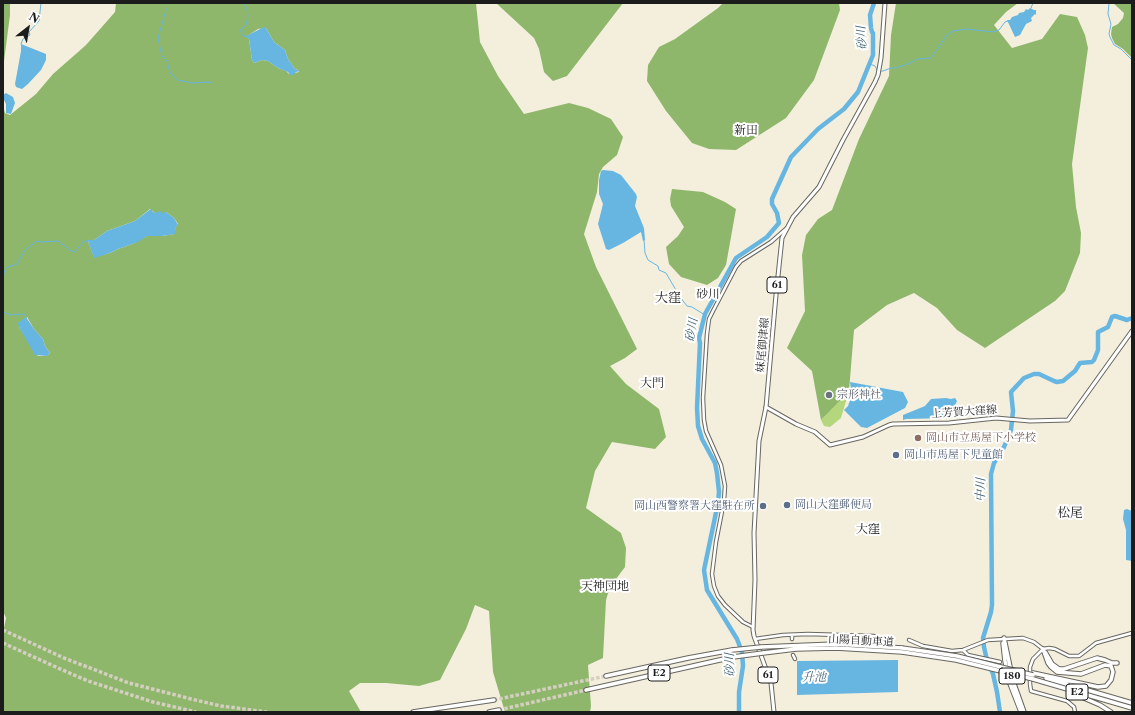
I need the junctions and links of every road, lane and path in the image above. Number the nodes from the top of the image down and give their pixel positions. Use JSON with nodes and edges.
{"nodes":[{"id":1,"x":885,"y":3,"type":"edge"},
{"id":2,"x":787,"y":227,"type":"junction"},
{"id":3,"x":1132,"y":332,"type":"edge"},
{"id":4,"x":766,"y":407,"type":"junction"},
{"id":5,"x":753,"y":627,"type":"junction"},
{"id":6,"x":1132,"y":633,"type":"edge"},
{"id":7,"x":792,"y":635,"type":"junction"},
{"id":8,"x":874,"y":636,"type":"dead end"},
{"id":9,"x":1004,"y":638,"type":"junction"},
{"id":10,"x":755,"y":639,"type":"junction"},
{"id":11,"x":792,"y":639,"type":"tunnel mouth"},
{"id":12,"x":909,"y":640,"type":"dead end"},
{"id":13,"x":1043,"y":649,"type":"junction"},
{"id":14,"x":902,"y":650,"type":"junction"},
{"id":15,"x":963,"y":650,"type":"junction"},
{"id":16,"x":793,"y":655,"type":"tunnel mouth"},
{"id":17,"x":794,"y":659,"type":"dead end"},
{"id":18,"x":1000,"y":662,"type":"dead end"},
{"id":19,"x":1117,"y":663,"type":"dead end"},
{"id":20,"x":606,"y":676,"type":"tunnel mouth"},
{"id":21,"x":1033,"y":676,"type":"junction"},
{"id":22,"x":1067,"y":689,"type":"junction"},
{"id":23,"x":586,"y":690,"type":"tunnel mouth"},
{"id":24,"x":494,"y":700,"type":"tunnel mouth"},
{"id":25,"x":1122,"y":703,"type":"junction"},
{"id":26,"x":1132,"y":703,"type":"edge"},
{"id":27,"x":1132,"y":708,"type":"edge"},
{"id":28,"x":499,"y":710,"type":"dead end"},
{"id":29,"x":413,"y":712,"type":"edge"},
{"id":30,"x":490,"y":712,"type":"edge"},
{"id":31,"x":774,"y":712,"type":"edge"},
{"id":32,"x":1022,"y":712,"type":"edge"},
{"id":33,"x":1075,"y":712,"type":"edge"},
{"id":34,"x":1111,"y":712,"type":"edge"}],
"edges":[{"from":1,"to":2,"type":"main road","name":"妹尾御津線","number":"61"},
{"from":2,"to":4,"type":"main road","name":"妹尾御津線","number":"61"},
{"from":2,"to":5,"type":"street"},
{"from":3,"to":4,"type":"main road","name":"上芳賀大窪線"},
{"from":4,"to":5,"type":"main road","name":"妹尾御津線","number":"61"},
{"from":5,"to":10,"type":"main road","name":"妹尾御津線","number":"61"},
{"from":6,"to":13,"type":"street"},
{"from":7,"to":8,"type":"street"},
{"from":7,"to":10,"type":"street"},
{"from":7,"to":11,"type":"street"},
{"from":9,"to":13,"type":"street"},
{"from":9,"to":15,"type":"street"},
{"from":9,"to":32,"type":"highway","number":"180"},
{"from":10,"to":31,"type":"main road","name":"妹尾御津線","number":"61"},
{"from":12,"to":15,"type":"street"},
{"from":13,"to":19,"type":"highway"},
{"from":13,"to":21,"type":"highway"},
{"from":13,"to":33,"type":"street"},
{"from":14,"to":20,"type":"highway","name":"山陽自動車道","number":"E2","bridge":true},
{"from":14,"to":21,"type":"highway","name":"山陽自動車道","number":"E2","bridge":true},
{"from":14,"to":21,"type":"highway","name":"山陽自動車道","number":"E2","bridge":true},
{"from":14,"to":23,"type":"highway","name":"山陽自動車道","number":"E2","bridge":true},
{"from":15,"to":18,"type":"street"},
{"from":16,"to":17,"type":"street"},
{"from":21,"to":22,"type":"highway","name":"山陽自動車道","number":"E2"},
{"from":21,"to":25,"type":"highway","name":"山陽自動車道","number":"E2"},
{"from":22,"to":25,"type":"highway","name":"山陽自動車道","number":"E2"},
{"from":22,"to":34,"type":"highway"},
{"from":24,"to":29,"type":"highway"},
{"from":25,"to":26,"type":"highway","name":"山陽自動車道","number":"E2"},
{"from":25,"to":27,"type":"highway","name":"山陽自動車道","number":"E2"},
{"from":28,"to":30,"type":"highway"}]}
